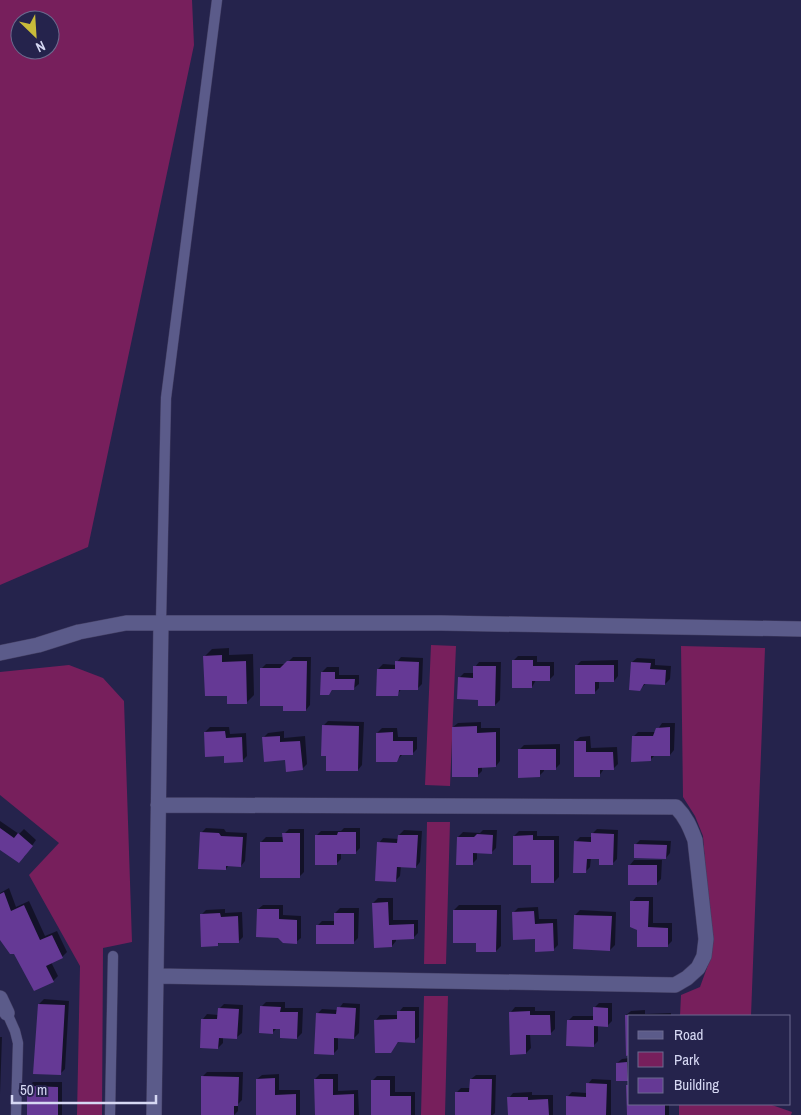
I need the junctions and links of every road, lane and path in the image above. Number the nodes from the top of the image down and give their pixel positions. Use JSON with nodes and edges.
{"nodes":[{"id":1,"x":216,"y":0,"type":"edge"},
{"id":2,"x":161,"y":622,"type":"junction"},
{"id":3,"x":801,"y":629,"type":"edge"},
{"id":4,"x":0,"y":654,"type":"edge"},
{"id":5,"x":158,"y":805,"type":"junction"},
{"id":6,"x":113,"y":956,"type":"dead end"},
{"id":7,"x":156,"y":976,"type":"junction"},
{"id":8,"x":0,"y":998,"type":"edge"},
{"id":9,"x":7,"y":1013,"type":"joint"},
{"id":10,"x":16,"y":1115,"type":"edge"},
{"id":11,"x":110,"y":1115,"type":"edge"},
{"id":12,"x":154,"y":1115,"type":"edge"}],
"edges":[{"from":1,"to":2,"type":"lane"},
{"from":2,"to":3,"type":"street"},
{"from":2,"to":4,"type":"street"},
{"from":2,"to":5,"type":"street"},
{"from":5,"to":7,"type":"street"},
{"from":5,"to":7,"type":"street"},
{"from":6,"to":11,"type":"lane"},
{"from":7,"to":12,"type":"street"},
{"from":8,"to":9,"type":"street"},
{"from":9,"to":10,"type":"lane"}]}
